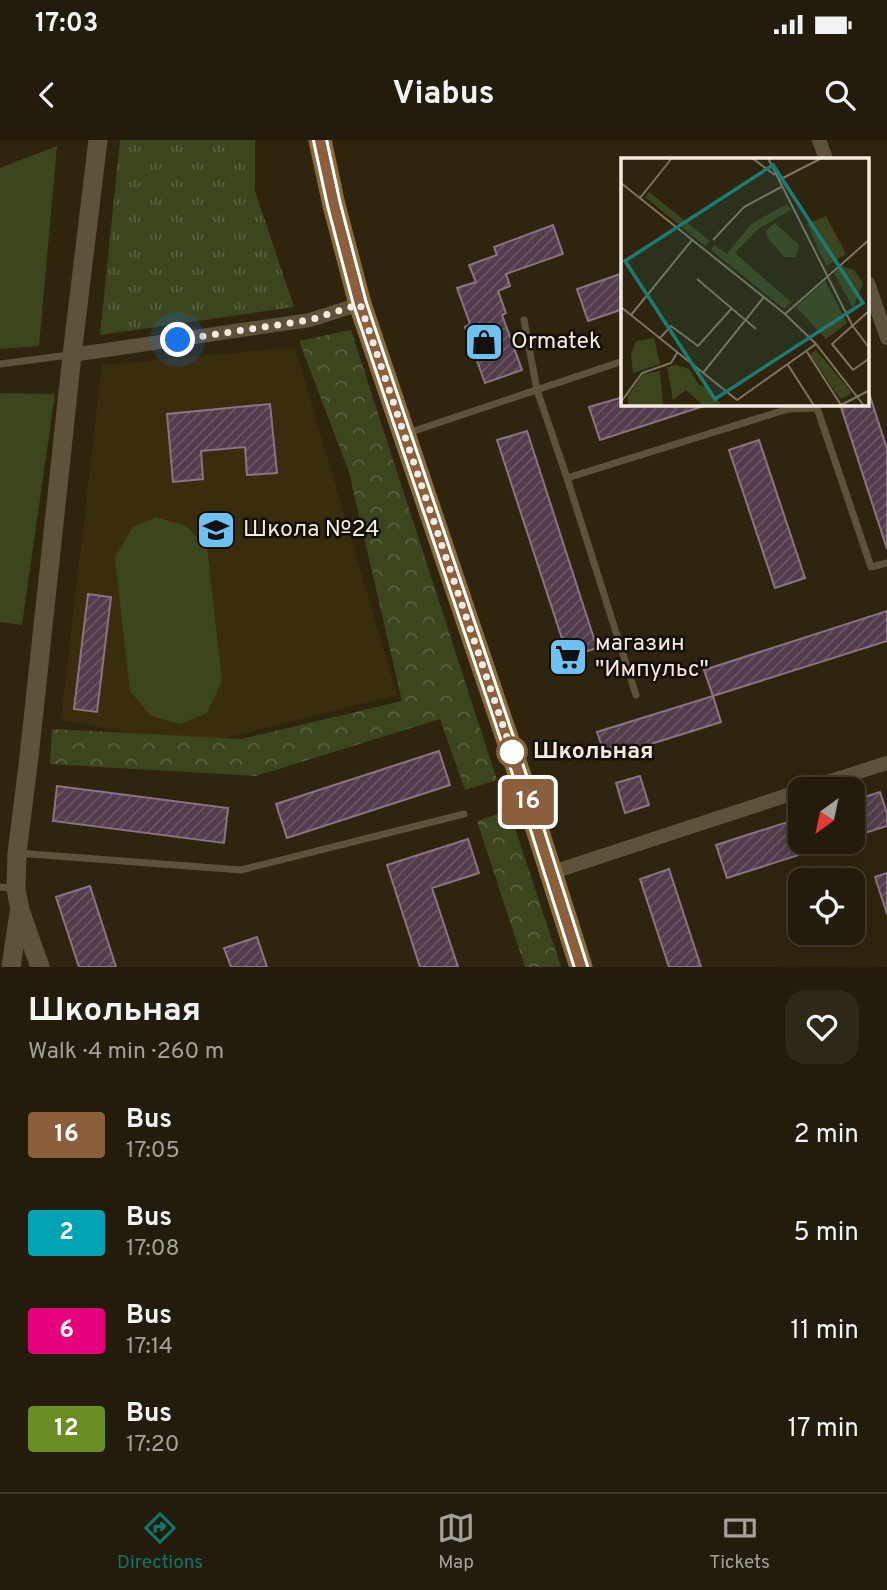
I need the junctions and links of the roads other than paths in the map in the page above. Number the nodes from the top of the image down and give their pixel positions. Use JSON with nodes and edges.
{"nodes":[{"id":1,"x":98,"y":140,"type":"edge"},
{"id":2,"x":320,"y":140,"type":"edge"},
{"id":3,"x":819,"y":140,"type":"edge"},
{"id":4,"x":826,"y":158,"type":"edge"},
{"id":5,"x":870,"y":289,"type":"edge"},
{"id":6,"x":360,"y":304,"type":"junction"},
{"id":7,"x":524,"y":320,"type":"dead end"},
{"id":8,"x":887,"y":338,"type":"edge"},
{"id":9,"x":72,"y":355,"type":"junction"},
{"id":10,"x":621,"y":362,"type":"edge"},
{"id":11,"x":0,"y":364,"type":"edge"},
{"id":12,"x":537,"y":390,"type":"junction"},
{"id":13,"x":404,"y":434,"type":"junction"},
{"id":14,"x":567,"y":478,"type":"junction"},
{"id":15,"x":887,"y":563,"type":"edge"},
{"id":16,"x":636,"y":695,"type":"dead end"},
{"id":17,"x":887,"y":763,"type":"edge"},
{"id":18,"x":843,"y":777,"type":"edge"},
{"id":19,"x":788,"y":795,"type":"edge"},
{"id":20,"x":464,"y":814,"type":"dead end"},
{"id":21,"x":17,"y":853,"type":"junction"},
{"id":22,"x":550,"y":873,"type":"junction"},
{"id":23,"x":8,"y":888,"type":"edge"},
{"id":24,"x":20,"y":910,"type":"junction"},
{"id":25,"x":11,"y":967,"type":"edge"},
{"id":26,"x":40,"y":967,"type":"edge"},
{"id":27,"x":581,"y":967,"type":"edge"}],
"edges":[{"from":1,"to":9,"type":"street"},
{"from":2,"to":6,"type":"main road"},
{"from":3,"to":4,"type":"street"},
{"from":5,"to":8,"type":"street"},
{"from":6,"to":9,"type":"street"},
{"from":6,"to":13,"type":"main road"},
{"from":7,"to":12,"type":"lane"},
{"from":9,"to":11,"type":"lane"},
{"from":9,"to":21,"type":"street"},
{"from":10,"to":12,"type":"lane"},
{"from":12,"to":13,"type":"lane"},
{"from":12,"to":14,"type":"lane"},
{"from":13,"to":22,"type":"main road"},
{"from":14,"to":15,"type":"lane"},
{"from":14,"to":16,"type":"lane"},
{"from":17,"to":18,"type":"street"},
{"from":19,"to":22,"type":"street"},
{"from":20,"to":21,"type":"lane"},
{"from":21,"to":23,"type":"street"},
{"from":22,"to":27,"type":"main road"},
{"from":23,"to":24,"type":"street"},
{"from":24,"to":25,"type":"street"},
{"from":24,"to":26,"type":"street"}]}
